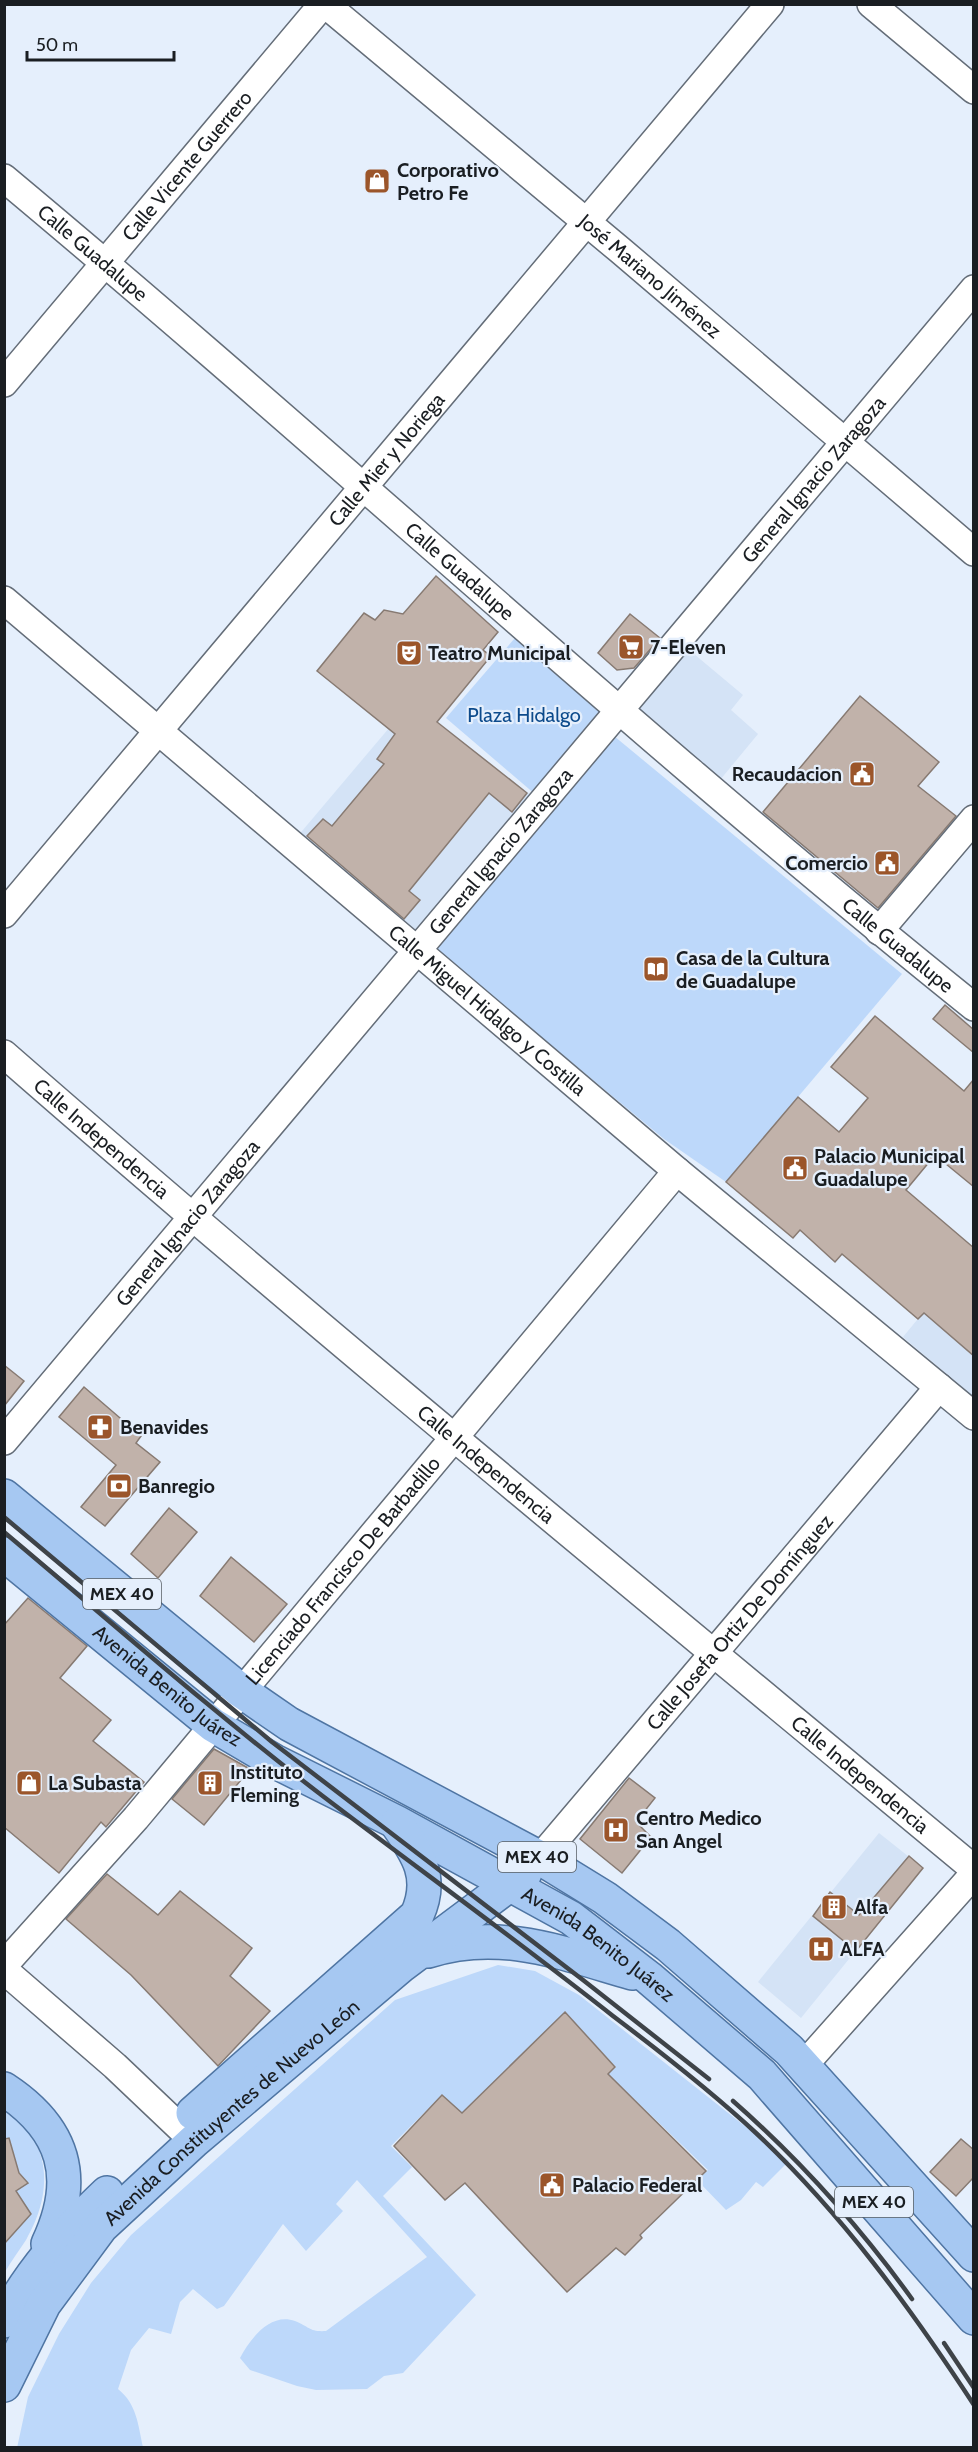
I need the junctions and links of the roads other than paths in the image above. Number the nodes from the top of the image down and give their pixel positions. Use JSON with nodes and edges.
{"nodes":[{"id":1,"x":324,"y":4,"type":"edge"},
{"id":2,"x":770,"y":4,"type":"edge"},
{"id":3,"x":871,"y":4,"type":"edge"},
{"id":4,"x":974,"y":90,"type":"edge"},
{"id":5,"x":4,"y":178,"type":"edge"},
{"id":6,"x":586,"y":222,"type":"junction"},
{"id":7,"x":106,"y":263,"type":"junction"},
{"id":8,"x":974,"y":289,"type":"edge"},
{"id":9,"x":4,"y":383,"type":"edge"},
{"id":10,"x":842,"y":442,"type":"junction"},
{"id":11,"x":364,"y":489,"type":"junction"},
{"id":12,"x":974,"y":552,"type":"edge"},
{"id":13,"x":4,"y":600,"type":"edge"},
{"id":14,"x":619,"y":711,"type":"junction"},
{"id":15,"x":160,"y":731,"type":"junction"},
{"id":16,"x":974,"y":819,"type":"edge"},
{"id":17,"x":4,"y":914,"type":"edge"},
{"id":18,"x":879,"y":931,"type":"junction"},
{"id":19,"x":417,"y":951,"type":"junction"},
{"id":20,"x":974,"y":1007,"type":"edge"},
{"id":21,"x":4,"y":1054,"type":"edge"},
{"id":22,"x":677,"y":1171,"type":"junction"},
{"id":23,"x":193,"y":1219,"type":"junction"},
{"id":24,"x":939,"y":1387,"type":"junction"},
{"id":25,"x":974,"y":1416,"type":"edge"},
{"id":26,"x":453,"y":1437,"type":"junction"},
{"id":27,"x":4,"y":1441,"type":"edge"},
{"id":28,"x":4,"y":1496,"type":"edge"},
{"id":29,"x":4,"y":1554,"type":"edge"},
{"id":30,"x":713,"y":1653,"type":"junction"},
{"id":31,"x":241,"y":1691,"type":"junction"},
{"id":32,"x":213,"y":1725,"type":"junction"},
{"id":33,"x":396,"y":1822,"type":"junction"},
{"id":34,"x":471,"y":1822,"type":"junction"},
{"id":35,"x":540,"y":1858,"type":"junction"},
{"id":36,"x":476,"y":1868,"type":"junction"},
{"id":37,"x":974,"y":1869,"type":"edge"},
{"id":38,"x":974,"y":1874,"type":"edge"},
{"id":39,"x":510,"y":1884,"type":"junction"},
{"id":40,"x":456,"y":1923,"type":"junction"},
{"id":41,"x":4,"y":1965,"type":"edge"},
{"id":42,"x":402,"y":1965,"type":"junction"},
{"id":43,"x":4,"y":1970,"type":"edge"},
{"id":44,"x":648,"y":1978,"type":"junction"},
{"id":45,"x":804,"y":2065,"type":"junction"},
{"id":46,"x":4,"y":2089,"type":"edge"},
{"id":47,"x":186,"y":2134,"type":"junction"},
{"id":48,"x":974,"y":2254,"type":"edge"},
{"id":49,"x":40,"y":2262,"type":"junction"},
{"id":50,"x":974,"y":2318,"type":"edge"},
{"id":51,"x":4,"y":2321,"type":"edge"},
{"id":52,"x":4,"y":2385,"type":"edge"}],
"edges":[{"from":1,"to":6,"type":"street","name":"José Mariano Jiménez"},
{"from":1,"to":7,"type":"street","name":"Calle Vicente Guerrero"},
{"from":2,"to":6,"type":"street","name":"Calle Mier y Noriega"},
{"from":3,"to":4,"type":"street"},
{"from":5,"to":7,"type":"street","name":"Calle Guadalupe"},
{"from":6,"to":10,"type":"street","name":"José Mariano Jiménez"},
{"from":6,"to":11,"type":"street","name":"Calle Mier y Noriega"},
{"from":7,"to":9,"type":"street","name":"Calle Vicente Guerrero"},
{"from":7,"to":11,"type":"street","name":"Calle Guadalupe"},
{"from":8,"to":10,"type":"street","name":"General Ignacio Zaragoza"},
{"from":10,"to":12,"type":"street","name":"José Mariano Jiménez"},
{"from":10,"to":14,"type":"street","name":"General Ignacio Zaragoza"},
{"from":11,"to":14,"type":"street","name":"Calle Guadalupe"},
{"from":11,"to":15,"type":"street","name":"Calle Mier y Noriega"},
{"from":13,"to":15,"type":"street","name":"Calle Miguel Hidalgo y Costilla"},
{"from":14,"to":18,"type":"street","name":"Calle Guadalupe"},
{"from":14,"to":19,"type":"street","name":"General Ignacio Zaragoza"},
{"from":15,"to":17,"type":"street","name":"Calle Mier y Noriega"},
{"from":15,"to":19,"type":"street","name":"Calle Miguel Hidalgo y Costilla"},
{"from":16,"to":18,"type":"street"},
{"from":18,"to":20,"type":"street","name":"Calle Guadalupe"},
{"from":19,"to":22,"type":"street","name":"Calle Miguel Hidalgo y Costilla"},
{"from":19,"to":23,"type":"street","name":"General Ignacio Zaragoza"},
{"from":21,"to":23,"type":"street","name":"Calle Independencia"},
{"from":22,"to":24,"type":"street","name":"Calle Miguel Hidalgo y Costilla"},
{"from":22,"to":26,"type":"street","name":"Licenciado Francisco De Barbadillo"},
{"from":23,"to":26,"type":"street","name":"Calle Independencia"},
{"from":23,"to":27,"type":"street","name":"General Ignacio Zaragoza"},
{"from":24,"to":25,"type":"street","name":"Calle Miguel Hidalgo y Costilla"},
{"from":24,"to":30,"type":"street","name":"Calle Josefa Ortiz De Domínguez"},
{"from":26,"to":30,"type":"street","name":"Calle Independencia"},
{"from":26,"to":31,"type":"street","name":"Licenciado Francisco De Barbadillo"},
{"from":28,"to":31,"type":"main road","name":"Avenida Benito Juárez","number":"MEX 40"},
{"from":29,"to":32,"type":"main road","name":"Avenida Benito Juárez","number":"MEX 40"},
{"from":30,"to":35,"type":"street","name":"Calle Josefa Ortiz De Domínguez"},
{"from":30,"to":37,"type":"street","name":"Calle Independencia"},
{"from":31,"to":32,"type":"street","name":"Licenciado Francisco De Barbadillo"},
{"from":31,"to":34,"type":"main road","name":"Avenida Benito Juárez","number":"MEX 40"},
{"from":32,"to":33,"type":"main road","name":"Avenida Benito Juárez","number":"MEX 40"},
{"from":32,"to":41,"type":"street","name":"Licenciado Francisco De Barbadillo"},
{"from":33,"to":36,"type":"main road","name":"Avenida Benito Juárez","number":"MEX 40"},
{"from":33,"to":47,"type":"main road","name":"Avenida Constituyentes de Nuevo León"},
{"from":34,"to":35,"type":"main road","name":"Avenida Benito Juárez","number":"MEX 40"},
{"from":34,"to":36,"type":"main road"},
{"from":35,"to":39,"type":"main road","name":"Avenida Constituyentes de Nuevo León"},
{"from":35,"to":45,"type":"main road","name":"Avenida Benito Juárez","number":"MEX 40"},
{"from":36,"to":39,"type":"main road","name":"Avenida Benito Juárez","number":"MEX 40"},
{"from":36,"to":40,"type":"main road"},
{"from":38,"to":45,"type":"street"},
{"from":39,"to":40,"type":"main road","name":"Avenida Constituyentes de Nuevo León"},
{"from":39,"to":44,"type":"main road","name":"Avenida Benito Juárez","number":"MEX 40"},
{"from":40,"to":42,"type":"main road","name":"Avenida Constituyentes de Nuevo León"},
{"from":42,"to":44,"type":"main road"},
{"from":42,"to":47,"type":"main road","name":"Avenida Constituyentes de Nuevo León"},
{"from":43,"to":47,"type":"street"},
{"from":44,"to":50,"type":"main road","name":"Avenida Benito Juárez","number":"MEX 40"},
{"from":45,"to":48,"type":"main road","name":"Avenida Benito Juárez","number":"MEX 40"},
{"from":46,"to":49,"type":"main road"},
{"from":47,"to":49,"type":"main road","name":"Avenida Constituyentes de Nuevo León"},
{"from":47,"to":52,"type":"main road","name":"Avenida Constituyentes de Nuevo León"},
{"from":49,"to":51,"type":"main road","name":"Avenida Constituyentes de Nuevo León"}]}
